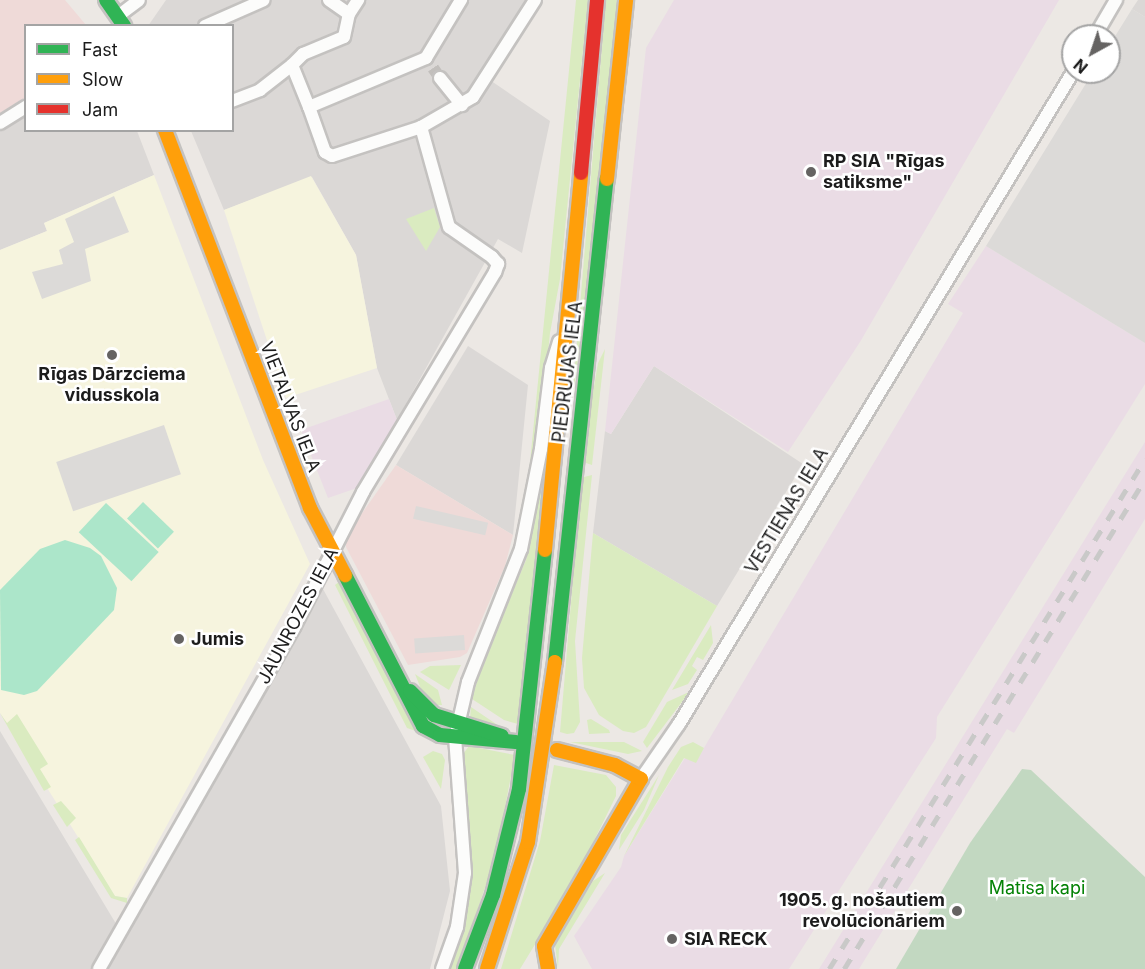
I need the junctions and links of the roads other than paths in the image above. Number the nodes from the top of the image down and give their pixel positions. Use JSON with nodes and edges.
{"nodes":[{"id":1,"x":106,"y":0,"type":"edge"},
{"id":2,"x":139,"y":0,"type":"edge"},
{"id":3,"x":264,"y":0,"type":"edge"},
{"id":4,"x":329,"y":0,"type":"edge"},
{"id":5,"x":358,"y":0,"type":"edge"},
{"id":6,"x":461,"y":0,"type":"edge"},
{"id":7,"x":535,"y":0,"type":"edge"},
{"id":8,"x":597,"y":0,"type":"edge"},
{"id":9,"x":626,"y":0,"type":"edge"},
{"id":10,"x":1116,"y":0,"type":"edge"},
{"id":11,"x":349,"y":14,"type":"junction"},
{"id":12,"x":121,"y":21,"type":"edge"},
{"id":13,"x":210,"y":24,"type":"edge"},
{"id":14,"x":1102,"y":24,"type":"edge"},
{"id":15,"x":292,"y":65,"type":"junction"},
{"id":16,"x":433,"y":68,"type":"junction"},
{"id":17,"x":1066,"y":84,"type":"edge"},
{"id":18,"x":234,"y":100,"type":"edge"},
{"id":19,"x":462,"y":105,"type":"junction"},
{"id":20,"x":309,"y":107,"type":"junction"},
{"id":21,"x":24,"y":108,"type":"edge"},
{"id":22,"x":0,"y":123,"type":"edge"},
{"id":23,"x":421,"y":127,"type":"junction"},
{"id":24,"x":166,"y":132,"type":"edge"},
{"id":25,"x":567,"y":314,"type":"junction"},
{"id":26,"x":333,"y":551,"type":"junction"},
{"id":27,"x":405,"y":686,"type":"junction"},
{"id":28,"x":460,"y":720,"type":"junction"},
{"id":29,"x":455,"y":738,"type":"junction"},
{"id":30,"x":550,"y":749,"type":"junction"},
{"id":31,"x":640,"y":779,"type":"junction"},
{"id":32,"x":546,"y":968,"type":"edge"},
{"id":33,"x":99,"y":969,"type":"edge"},
{"id":34,"x":442,"y":969,"type":"edge"},
{"id":35,"x":465,"y":969,"type":"edge"},
{"id":36,"x":487,"y":969,"type":"edge"}],
"edges":[{"from":1,"to":12,"type":"main road"},
{"from":2,"to":12,"type":"street"},
{"from":3,"to":13,"type":"street"},
{"from":4,"to":11,"type":"street"},
{"from":5,"to":11,"type":"street"},
{"from":6,"to":16,"type":"street"},
{"from":7,"to":19,"type":"street"},
{"from":8,"to":25,"type":"main road","name":"PIEDRUJAS IELA"},
{"from":9,"to":30,"type":"main road","name":"PIEDRUJAS IELA"},
{"from":10,"to":14,"type":"street"},
{"from":11,"to":15,"type":"street"},
{"from":15,"to":18,"type":"street"},
{"from":15,"to":20,"type":"street"},
{"from":16,"to":19,"type":"street"},
{"from":16,"to":20,"type":"street"},
{"from":17,"to":31,"type":"street","name":"VESTIENAS IELA"},
{"from":19,"to":23,"type":"street"},
{"from":20,"to":23,"type":"street"},
{"from":21,"to":22,"type":"street"},
{"from":23,"to":26,"type":"street","name":"JAUNROZES IELA"},
{"from":24,"to":26,"type":"main road","name":"VIETALVAS IELA"},
{"from":25,"to":28,"type":"street"},
{"from":25,"to":35,"type":"main road","name":"PIEDRUJAS IELA"},
{"from":26,"to":27,"type":"main road","name":"VIETALVAS IELA"},
{"from":26,"to":33,"type":"street","name":"JAUNROZES IELA"},
{"from":27,"to":28,"type":"main road","name":"VIETALVAS IELA"},
{"from":27,"to":29,"type":"main road","name":"VIETALVAS IELA"},
{"from":28,"to":29,"type":"street"},
{"from":28,"to":29,"type":"main road","name":"VIETALVAS IELA"},
{"from":29,"to":34,"type":"street"},
{"from":30,"to":31,"type":"main road"},
{"from":30,"to":36,"type":"main road"},
{"from":31,"to":32,"type":"main road","name":"VESTIENAS IELA"}]}
